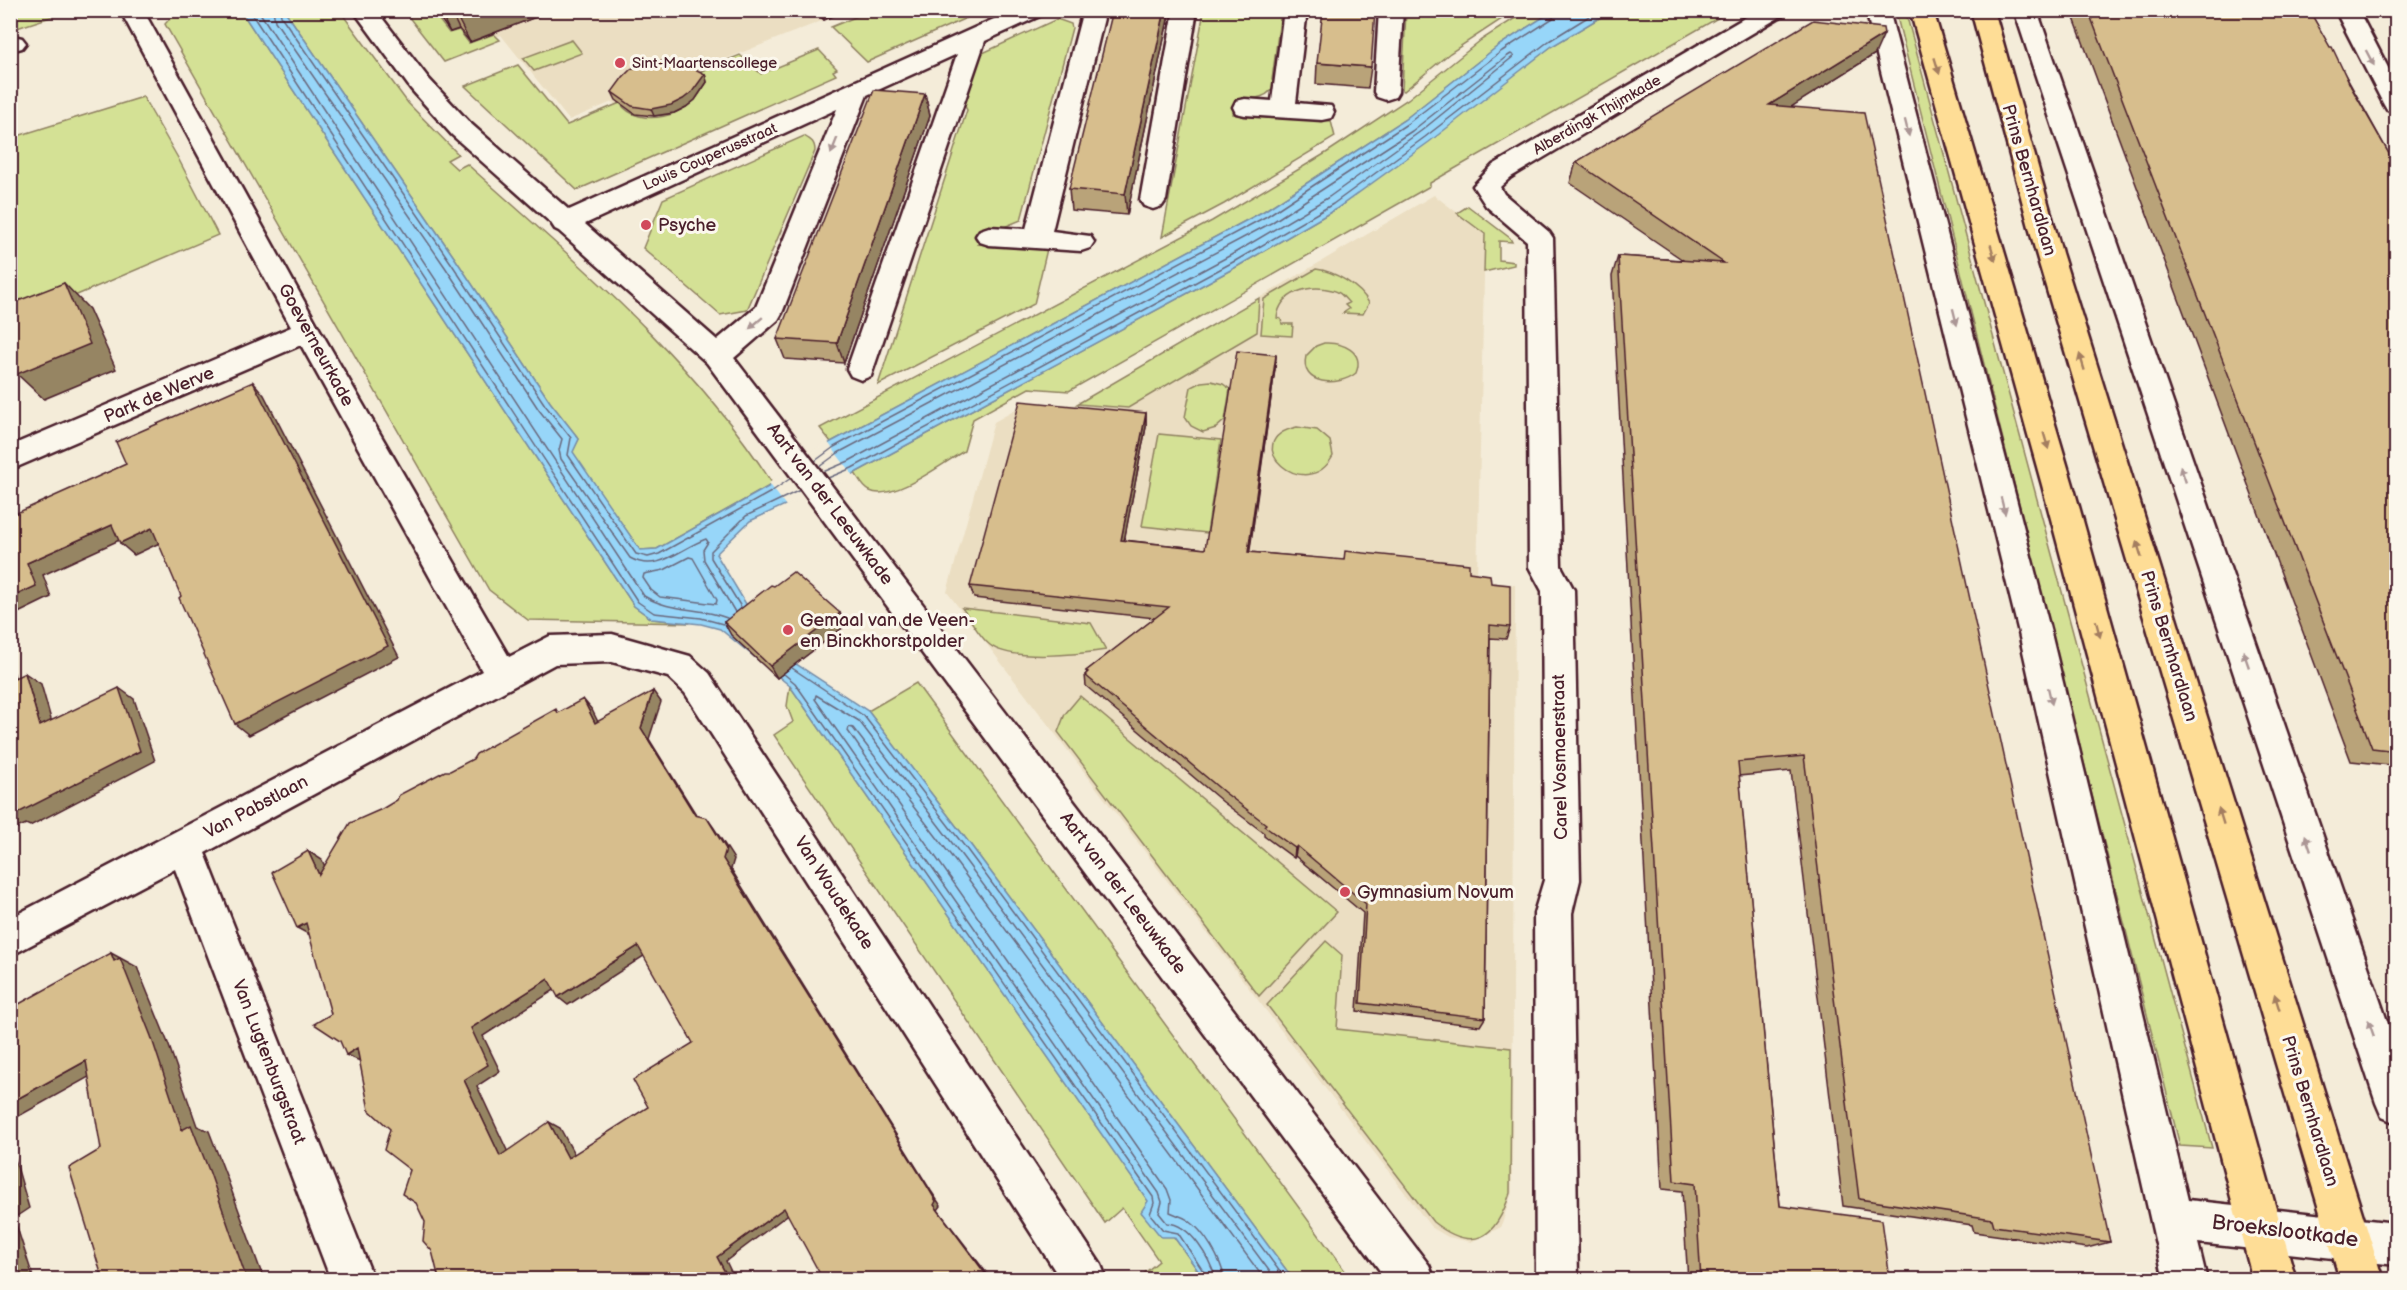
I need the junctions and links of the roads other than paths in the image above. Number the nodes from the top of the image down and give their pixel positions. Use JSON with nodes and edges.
{"nodes":[{"id":1,"x":131,"y":10,"type":"edge"},
{"id":2,"x":364,"y":10,"type":"edge"},
{"id":3,"x":1034,"y":10,"type":"edge"},
{"id":4,"x":1095,"y":10,"type":"edge"},
{"id":5,"x":1186,"y":10,"type":"edge"},
{"id":6,"x":1296,"y":10,"type":"edge"},
{"id":7,"x":1391,"y":10,"type":"edge"},
{"id":8,"x":1775,"y":10,"type":"edge"},
{"id":9,"x":1877,"y":10,"type":"edge"},
{"id":10,"x":1920,"y":10,"type":"edge"},
{"id":11,"x":1982,"y":10,"type":"edge"},
{"id":12,"x":2025,"y":10,"type":"edge"},
{"id":13,"x":2346,"y":10,"type":"edge"},
{"id":14,"x":974,"y":38,"type":"junction"},
{"id":15,"x":856,"y":92,"type":"junction"},
{"id":16,"x":1386,"y":92,"type":"dead end"},
{"id":17,"x":2397,"y":105,"type":"edge"},
{"id":18,"x":1245,"y":107,"type":"dead end"},
{"id":19,"x":1283,"y":110,"type":"junction"},
{"id":20,"x":1322,"y":112,"type":"dead end"},
{"id":21,"x":1153,"y":200,"type":"dead end"},
{"id":22,"x":564,"y":222,"type":"junction"},
{"id":23,"x":989,"y":236,"type":"dead end"},
{"id":24,"x":1540,"y":237,"type":"joint"},
{"id":25,"x":1037,"y":239,"type":"junction"},
{"id":26,"x":1081,"y":242,"type":"dead end"},
{"id":27,"x":307,"y":331,"type":"junction"},
{"id":28,"x":717,"y":356,"type":"junction"},
{"id":29,"x":861,"y":369,"type":"dead end"},
{"id":30,"x":10,"y":459,"type":"edge"},
{"id":31,"x":503,"y":677,"type":"junction"},
{"id":32,"x":184,"y":845,"type":"junction"},
{"id":33,"x":10,"y":938,"type":"edge"},
{"id":34,"x":2397,"y":1103,"type":"edge"},
{"id":35,"x":2173,"y":1219,"type":"junction"},
{"id":36,"x":2261,"y":1228,"type":"junction"},
{"id":37,"x":2349,"y":1239,"type":"junction"},
{"id":38,"x":2397,"y":1244,"type":"edge"},
{"id":39,"x":353,"y":1280,"type":"edge"},
{"id":40,"x":1086,"y":1280,"type":"edge"},
{"id":41,"x":1414,"y":1280,"type":"edge"},
{"id":42,"x":1557,"y":1280,"type":"edge"},
{"id":43,"x":2186,"y":1280,"type":"edge"},
{"id":44,"x":2275,"y":1280,"type":"edge"},
{"id":45,"x":2362,"y":1280,"type":"edge"}],
"edges":[{"from":1,"to":27,"type":"street","name":"Goeverneurkade"},
{"from":2,"to":22,"type":"street","name":"Aart van der Leeuwkade"},
{"from":3,"to":14,"type":"street","name":"Louis Couperusstraat"},
{"from":4,"to":25,"type":"street"},
{"from":5,"to":21,"type":"street"},
{"from":6,"to":19,"type":"street"},
{"from":7,"to":16,"type":"street"},
{"from":8,"to":24,"type":"street","name":"Alberdingk Thijmkade"},
{"from":9,"to":35,"type":"street","one_way":true},
{"from":10,"to":36,"type":"main road","one_way":true},
{"from":37,"to":11,"type":"main road","name":"Prins Bernhardlaan","one_way":true},
{"from":34,"to":12,"type":"street","one_way":true},
{"from":13,"to":17,"type":"street","one_way":true},
{"from":14,"to":15,"type":"street","name":"Louis Couperusstraat"},
{"from":14,"to":29,"type":"street"},
{"from":15,"to":22,"type":"street","name":"Louis Couperusstraat"},
{"from":15,"to":28,"type":"street","one_way":true},
{"from":18,"to":19,"type":"street"},
{"from":19,"to":20,"type":"street"},
{"from":22,"to":28,"type":"street","name":"Aart van der Leeuwkade"},
{"from":23,"to":25,"type":"street"},
{"from":24,"to":42,"type":"street","name":"Carel Vosmaerstraat"},
{"from":25,"to":26,"type":"street"},
{"from":27,"to":30,"type":"street","name":"Park de Werve"},
{"from":27,"to":31,"type":"street","name":"Goeverneurkade"},
{"from":28,"to":41,"type":"street","name":"Aart van der Leeuwkade"},
{"from":31,"to":32,"type":"street","name":"Van Pabstlaan"},
{"from":31,"to":40,"type":"street","name":"Van Woudekade"},
{"from":32,"to":33,"type":"street","name":"Van Pabstlaan"},
{"from":32,"to":39,"type":"street","name":"Van Lugtenburgstraat"},
{"from":35,"to":36,"type":"street","name":"Broekslootkade"},
{"from":35,"to":43,"type":"street"},
{"from":36,"to":37,"type":"street","name":"Broekslootkade"},
{"from":36,"to":44,"type":"main road"},
{"from":37,"to":38,"type":"street","name":"Broekslootkade"},
{"from":37,"to":45,"type":"main road","name":"Prins Bernhardlaan"}]}
